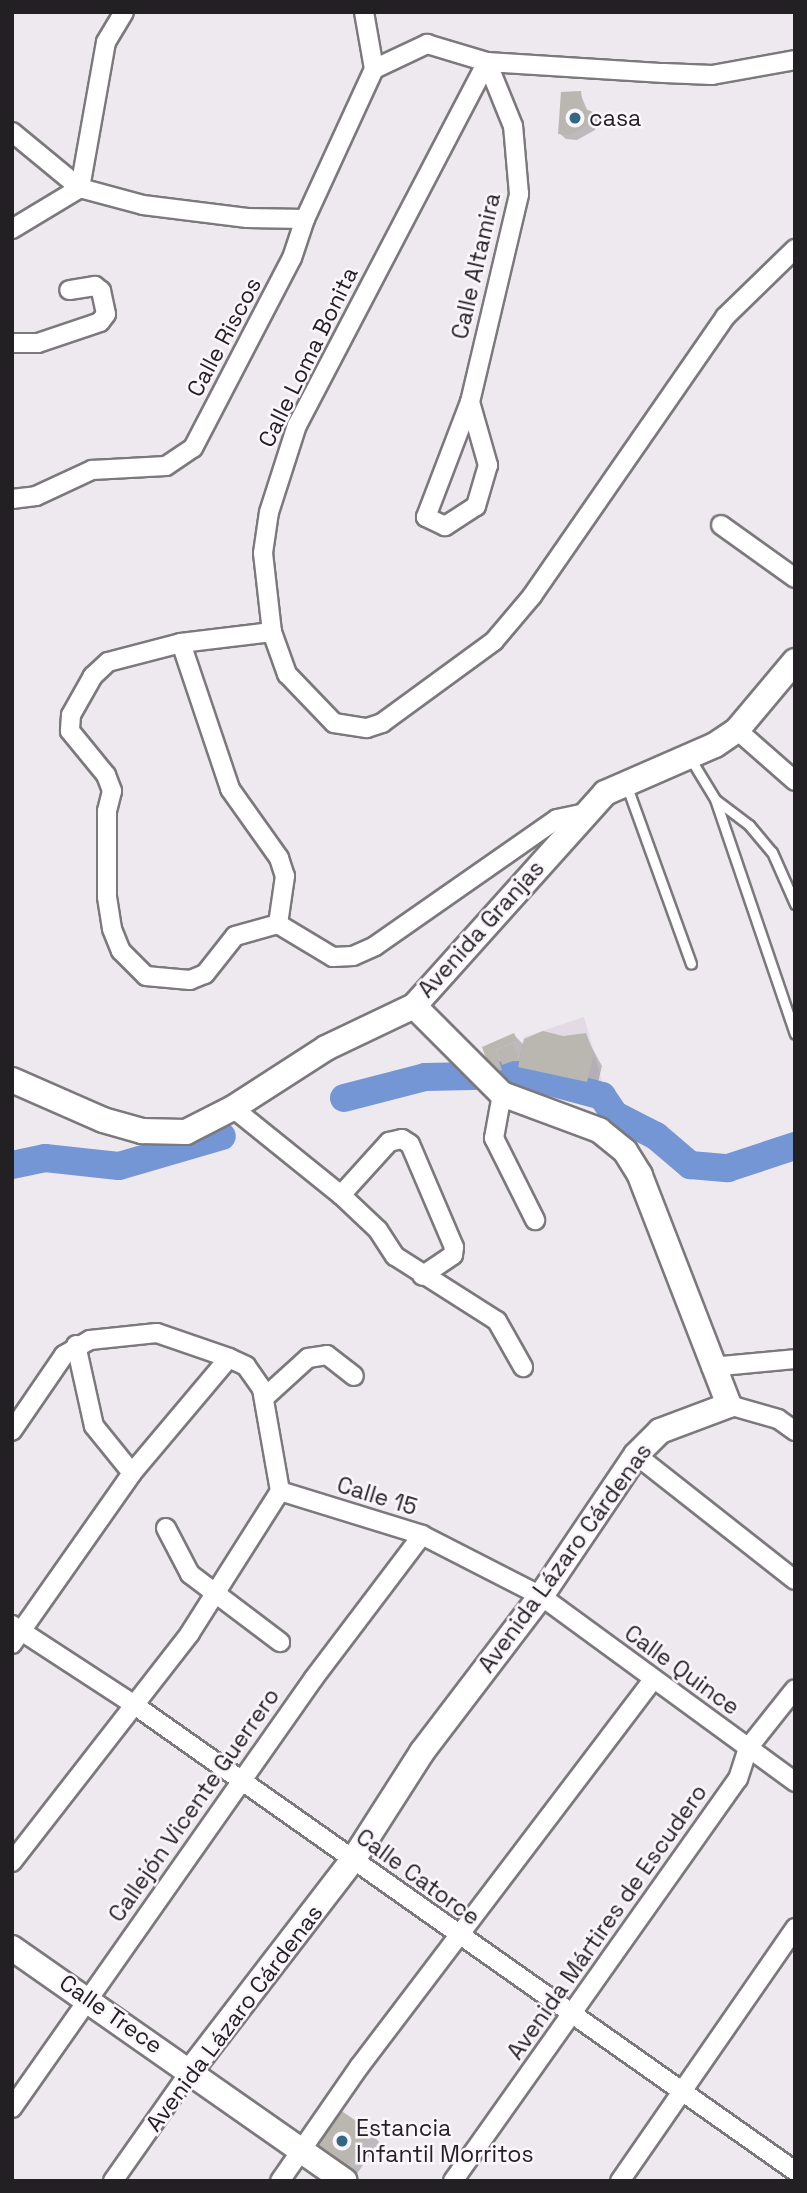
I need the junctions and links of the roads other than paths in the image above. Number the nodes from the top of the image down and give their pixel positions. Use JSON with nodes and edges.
{"nodes":[{"id":1,"x":124,"y":12,"type":"edge"},
{"id":2,"x":364,"y":12,"type":"edge"},
{"id":3,"x":795,"y":60,"type":"edge"},
{"id":4,"x":487,"y":62,"type":"junction"},
{"id":5,"x":374,"y":69,"type":"junction"},
{"id":6,"x":12,"y":132,"type":"edge"},
{"id":7,"x":80,"y":188,"type":"junction"},
{"id":8,"x":305,"y":219,"type":"junction"},
{"id":9,"x":12,"y":229,"type":"edge"},
{"id":10,"x":795,"y":249,"type":"edge"},
{"id":11,"x":69,"y":290,"type":"dead end"},
{"id":12,"x":12,"y":343,"type":"edge"},
{"id":13,"x":470,"y":402,"type":"junction"},
{"id":14,"x":12,"y":499,"type":"edge"},
{"id":15,"x":721,"y":525,"type":"dead end"},
{"id":16,"x":795,"y":578,"type":"edge"},
{"id":17,"x":272,"y":632,"type":"junction"},
{"id":18,"x":181,"y":643,"type":"junction"},
{"id":19,"x":795,"y":661,"type":"edge"},
{"id":20,"x":737,"y":730,"type":"junction"},
{"id":21,"x":688,"y":755,"type":"junction"},
{"id":22,"x":795,"y":781,"type":"edge"},
{"id":23,"x":625,"y":782,"type":"junction"},
{"id":24,"x":715,"y":799,"type":"junction"},
{"id":25,"x":585,"y":813,"type":"junction"},
{"id":26,"x":795,"y":904,"type":"edge"},
{"id":27,"x":278,"y":924,"type":"junction"},
{"id":28,"x":691,"y":964,"type":"dead end"},
{"id":29,"x":414,"y":1006,"type":"junction"},
{"id":30,"x":795,"y":1034,"type":"edge"},
{"id":31,"x":12,"y":1080,"type":"edge"},
{"id":32,"x":502,"y":1094,"type":"junction"},
{"id":33,"x":233,"y":1108,"type":"junction"},
{"id":34,"x":341,"y":1195,"type":"junction"},
{"id":35,"x":535,"y":1220,"type":"dead end"},
{"id":36,"x":422,"y":1276,"type":"junction"},
{"id":37,"x":76,"y":1346,"type":"junction"},
{"id":38,"x":229,"y":1358,"type":"junction"},
{"id":39,"x":795,"y":1359,"type":"edge"},
{"id":40,"x":523,"y":1367,"type":"dead end"},
{"id":41,"x":712,"y":1367,"type":"junction"},
{"id":42,"x":354,"y":1376,"type":"dead end"},
{"id":43,"x":264,"y":1398,"type":"junction"},
{"id":44,"x":729,"y":1405,"type":"junction"},
{"id":45,"x":12,"y":1431,"type":"edge"},
{"id":46,"x":795,"y":1431,"type":"edge"},
{"id":47,"x":636,"y":1455,"type":"junction"},
{"id":48,"x":132,"y":1473,"type":"junction"},
{"id":49,"x":280,"y":1491,"type":"junction"},
{"id":50,"x":166,"y":1528,"type":"dead end"},
{"id":51,"x":422,"y":1535,"type":"junction"},
{"id":52,"x":795,"y":1580,"type":"edge"},
{"id":53,"x":216,"y":1596,"type":"junction"},
{"id":54,"x":541,"y":1596,"type":"junction"},
{"id":55,"x":15,"y":1633,"type":"edge"},
{"id":56,"x":280,"y":1642,"type":"dead end"},
{"id":57,"x":653,"y":1680,"type":"junction"},
{"id":58,"x":795,"y":1689,"type":"edge"},
{"id":59,"x":133,"y":1704,"type":"junction"},
{"id":60,"x":748,"y":1748,"type":"junction"},
{"id":61,"x":795,"y":1782,"type":"edge"},
{"id":62,"x":242,"y":1785,"type":"junction"},
{"id":63,"x":353,"y":1860,"type":"junction"},
{"id":64,"x":12,"y":1862,"type":"edge"},
{"id":65,"x":795,"y":1928,"type":"edge"},
{"id":66,"x":457,"y":1936,"type":"junction"},
{"id":67,"x":12,"y":1948,"type":"edge"},
{"id":68,"x":86,"y":1996,"type":"junction"},
{"id":69,"x":571,"y":2017,"type":"junction"},
{"id":70,"x":191,"y":2070,"type":"junction"},
{"id":71,"x":681,"y":2090,"type":"junction"},
{"id":72,"x":12,"y":2108,"type":"edge"},
{"id":73,"x":302,"y":2150,"type":"junction"},
{"id":74,"x":792,"y":2173,"type":"edge"},
{"id":75,"x":113,"y":2181,"type":"edge"},
{"id":76,"x":279,"y":2181,"type":"edge"},
{"id":77,"x":345,"y":2181,"type":"edge"},
{"id":78,"x":453,"y":2181,"type":"edge"},
{"id":79,"x":620,"y":2181,"type":"edge"}],
"edges":[{"from":1,"to":7,"type":"street"},
{"from":2,"to":5,"type":"street"},
{"from":3,"to":4,"type":"street"},
{"from":4,"to":5,"type":"street"},
{"from":4,"to":13,"type":"street","name":"Calle Altamira"},
{"from":4,"to":17,"type":"street","name":"Calle Loma Bonita"},
{"from":5,"to":8,"type":"street","name":"Calle Riscos"},
{"from":6,"to":7,"type":"street"},
{"from":7,"to":8,"type":"street"},
{"from":7,"to":9,"type":"street"},
{"from":8,"to":14,"type":"street","name":"Calle Riscos"},
{"from":10,"to":17,"type":"street","name":"Calle Loma Bonita"},
{"from":11,"to":12,"type":"street"},
{"from":13,"to":13,"type":"street","name":"Calle Altamira"},
{"from":15,"to":16,"type":"street"},
{"from":17,"to":18,"type":"street"},
{"from":18,"to":27,"type":"street"},
{"from":18,"to":27,"type":"street"},
{"from":19,"to":20,"type":"main road","name":"Avenida Granjas"},
{"from":20,"to":21,"type":"main road","name":"Avenida Granjas"},
{"from":20,"to":22,"type":"street"},
{"from":21,"to":23,"type":"main road","name":"Avenida Granjas"},
{"from":21,"to":24,"type":"lane"},
{"from":23,"to":25,"type":"main road","name":"Avenida Granjas"},
{"from":23,"to":28,"type":"lane"},
{"from":24,"to":26,"type":"lane"},
{"from":24,"to":30,"type":"lane"},
{"from":25,"to":27,"type":"street"},
{"from":25,"to":29,"type":"main road","name":"Avenida Granjas"},
{"from":29,"to":32,"type":"main road"},
{"from":29,"to":33,"type":"main road","name":"Avenida Granjas"},
{"from":31,"to":33,"type":"main road","name":"Avenida Granjas"},
{"from":32,"to":35,"type":"street"},
{"from":32,"to":41,"type":"main road"},
{"from":33,"to":34,"type":"street"},
{"from":34,"to":36,"type":"street"},
{"from":34,"to":36,"type":"street"},
{"from":36,"to":40,"type":"street"},
{"from":37,"to":38,"type":"street"},
{"from":37,"to":45,"type":"street"},
{"from":37,"to":48,"type":"street"},
{"from":38,"to":43,"type":"street"},
{"from":38,"to":48,"type":"street"},
{"from":39,"to":41,"type":"street"},
{"from":41,"to":44,"type":"main road"},
{"from":42,"to":43,"type":"street"},
{"from":43,"to":49,"type":"street"},
{"from":44,"to":46,"type":"street"},
{"from":44,"to":47,"type":"main road","name":"Avenida Lázaro Cárdenas"},
{"from":47,"to":52,"type":"street"},
{"from":47,"to":54,"type":"main road","name":"Avenida Lázaro Cárdenas"},
{"from":48,"to":55,"type":"street"},
{"from":49,"to":51,"type":"street","name":"Calle 15"},
{"from":49,"to":53,"type":"street"},
{"from":50,"to":53,"type":"street"},
{"from":51,"to":54,"type":"street","name":"Calle 15"},
{"from":51,"to":62,"type":"street","name":"Callejón Vicente Guerrero"},
{"from":53,"to":56,"type":"street"},
{"from":53,"to":59,"type":"street"},
{"from":54,"to":57,"type":"street","name":"Calle Quince"},
{"from":54,"to":63,"type":"main road","name":"Avenida Lázaro Cárdenas"},
{"from":55,"to":59,"type":"street","name":"Calle Catorce"},
{"from":57,"to":60,"type":"street","name":"Calle Quince"},
{"from":57,"to":66,"type":"street"},
{"from":58,"to":60,"type":"street","name":"Avenida Mártires de Escudero"},
{"from":59,"to":62,"type":"street","name":"Calle Catorce"},
{"from":59,"to":64,"type":"street"},
{"from":60,"to":61,"type":"street","name":"Calle Quince"},
{"from":60,"to":69,"type":"street","name":"Avenida Mártires de Escudero"},
{"from":62,"to":63,"type":"street","name":"Calle Catorce"},
{"from":62,"to":68,"type":"street","name":"Callejón Vicente Guerrero"},
{"from":63,"to":66,"type":"street","name":"Calle Catorce"},
{"from":63,"to":70,"type":"main road","name":"Avenida Lázaro Cárdenas"},
{"from":65,"to":71,"type":"street"},
{"from":66,"to":69,"type":"street","name":"Calle Catorce"},
{"from":66,"to":73,"type":"street"},
{"from":67,"to":68,"type":"main road","name":"Calle Trece"},
{"from":68,"to":70,"type":"main road","name":"Calle Trece"},
{"from":68,"to":72,"type":"street","name":"Callejón Vicente Guerrero"},
{"from":69,"to":71,"type":"street","name":"Calle Catorce"},
{"from":69,"to":78,"type":"street","name":"Avenida Mártires de Escudero"},
{"from":70,"to":73,"type":"main road","name":"Calle Trece"},
{"from":70,"to":75,"type":"street","name":"Avenida Lázaro Cárdenas"},
{"from":71,"to":74,"type":"street","name":"Calle Catorce"},
{"from":71,"to":79,"type":"street"},
{"from":73,"to":76,"type":"street"},
{"from":73,"to":77,"type":"main road","name":"Calle Trece"}]}
